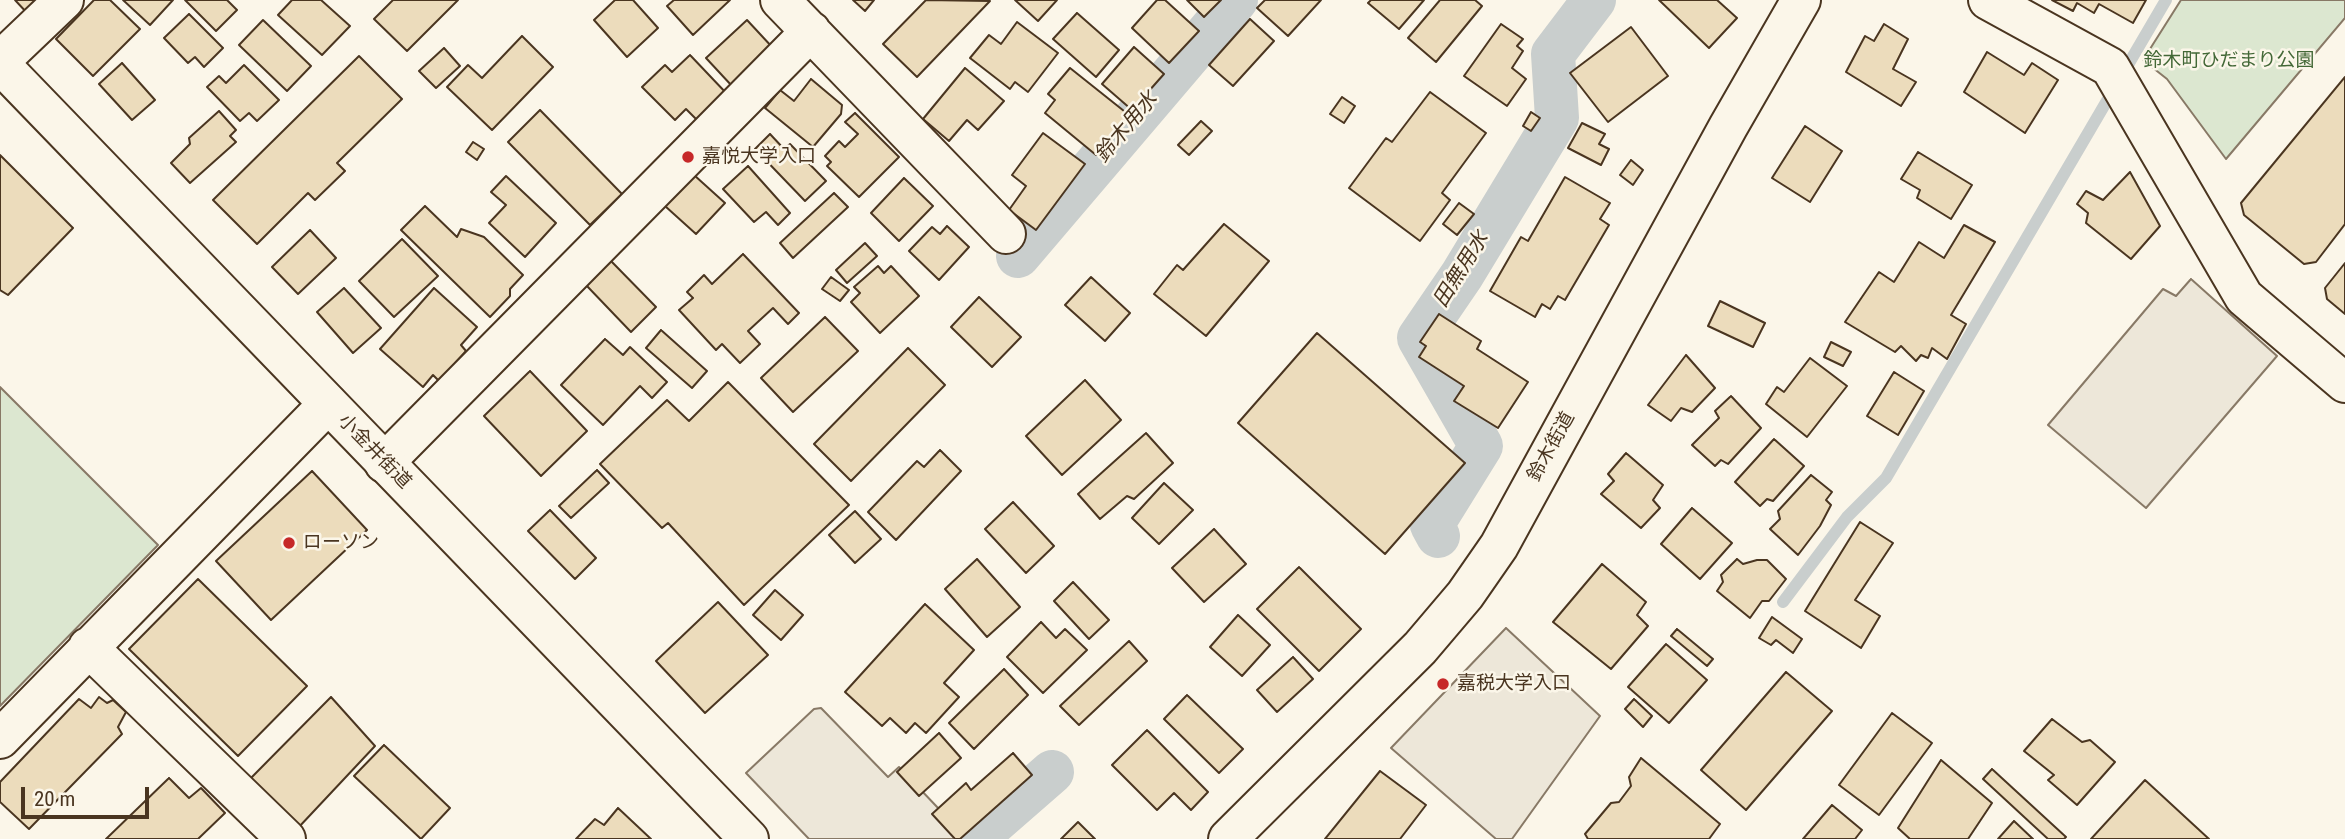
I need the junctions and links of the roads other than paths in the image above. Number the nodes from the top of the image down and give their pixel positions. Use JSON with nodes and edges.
{"nodes":[{"id":1,"x":64,"y":0,"type":"edge"},
{"id":2,"x":780,"y":0,"type":"edge"},
{"id":3,"x":1801,"y":0,"type":"edge"},
{"id":4,"x":1989,"y":0,"type":"edge"},
{"id":5,"x":811,"y":31,"type":"junction"},
{"id":6,"x":0,"y":62,"type":"edge"},
{"id":7,"x":1006,"y":234,"type":"dead end"},
{"id":8,"x":2345,"y":383,"type":"edge"},
{"id":9,"x":328,"y":404,"type":"junction"},
{"id":10,"x":384,"y":463,"type":"junction"},
{"id":11,"x":88,"y":647,"type":"junction"},
{"id":12,"x":0,"y":739,"type":"edge"},
{"id":13,"x":286,"y":839,"type":"edge"},
{"id":14,"x":749,"y":839,"type":"edge"},
{"id":15,"x":1228,"y":839,"type":"edge"}],
"edges":[{"from":1,"to":6,"type":"street"},
{"from":2,"to":5,"type":"street"},
{"from":3,"to":15,"type":"street","name":"鈴木街道"},
{"from":4,"to":8,"type":"street"},
{"from":5,"to":7,"type":"street"},
{"from":5,"to":10,"type":"street"},
{"from":6,"to":9,"type":"street","name":"小金井街道"},
{"from":9,"to":10,"type":"street","name":"小金井街道"},
{"from":9,"to":11,"type":"street"},
{"from":10,"to":14,"type":"street","name":"小金井街道"},
{"from":11,"to":12,"type":"street"},
{"from":11,"to":13,"type":"street"}]}
